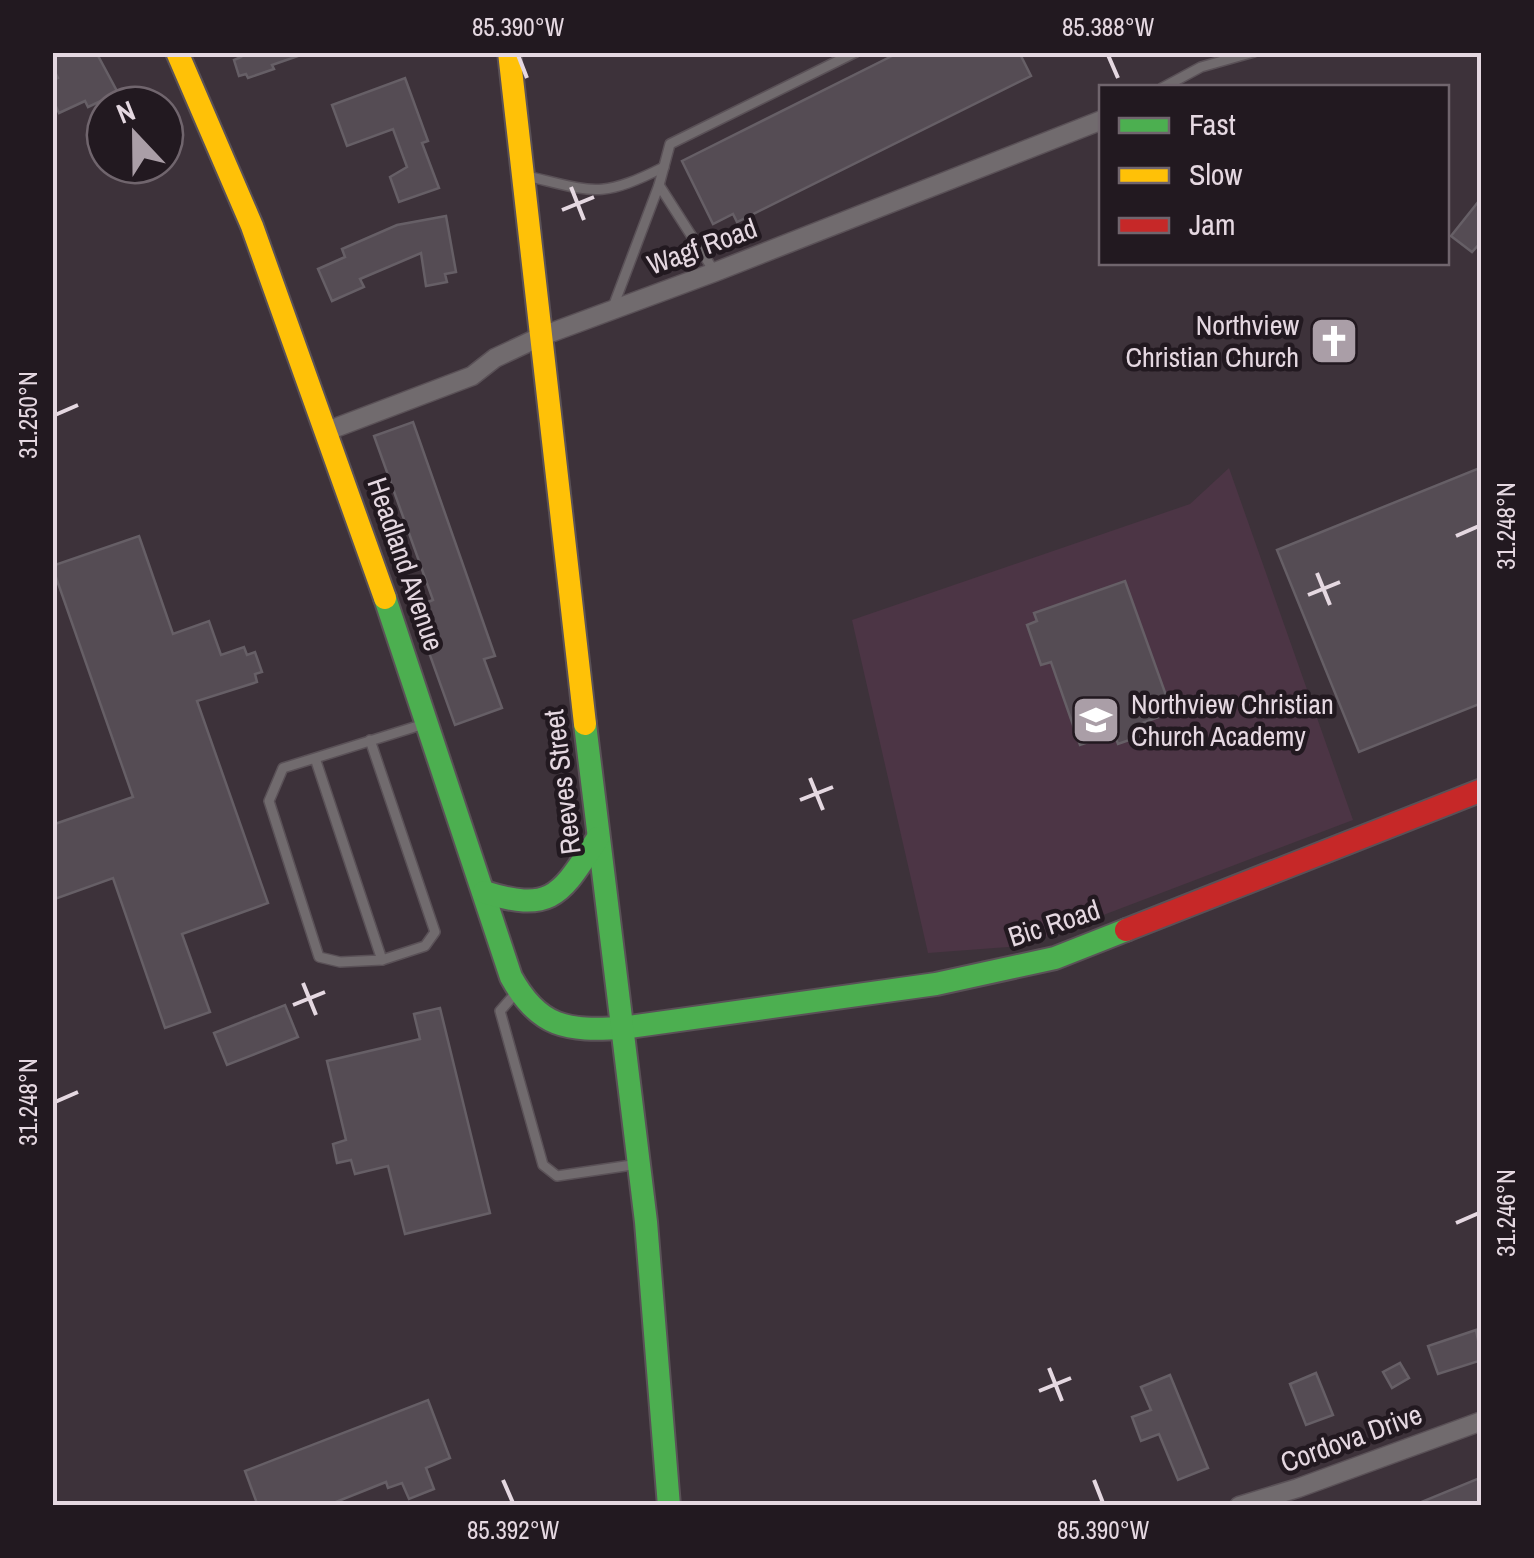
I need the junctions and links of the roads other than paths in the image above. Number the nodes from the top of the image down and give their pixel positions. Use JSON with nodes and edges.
{"nodes":[{"id":1,"x":177,"y":52,"type":"edge"},
{"id":2,"x":509,"y":52,"type":"edge"},
{"id":3,"x":856,"y":52,"type":"edge"},
{"id":4,"x":1254,"y":52,"type":"edge"},
{"id":5,"x":1168,"y":85,"type":"edge"},
{"id":6,"x":1099,"y":121,"type":"edge"},
{"id":7,"x":664,"y":166,"type":"junction"},
{"id":8,"x":524,"y":176,"type":"junction"},
{"id":9,"x":658,"y":185,"type":"junction"},
{"id":10,"x":714,"y":272,"type":"junction"},
{"id":11,"x":613,"y":308,"type":"junction"},
{"id":12,"x":542,"y":336,"type":"junction"},
{"id":13,"x":327,"y":432,"type":"junction"},
{"id":14,"x":429,"y":722,"type":"junction"},
{"id":15,"x":370,"y":740,"type":"junction"},
{"id":16,"x":315,"y":758,"type":"junction"},
{"id":17,"x":1482,"y":790,"type":"edge"},
{"id":18,"x":598,"y":838,"type":"junction"},
{"id":19,"x":484,"y":892,"type":"junction"},
{"id":20,"x":382,"y":960,"type":"junction"},
{"id":21,"x":518,"y":991,"type":"junction"},
{"id":22,"x":622,"y":1028,"type":"junction"},
{"id":23,"x":639,"y":1164,"type":"junction"},
{"id":24,"x":1482,"y":1420,"type":"edge"},
{"id":25,"x":1276,"y":1500,"type":"edge"},
{"id":26,"x":669,"y":1506,"type":"edge"},
{"id":27,"x":1239,"y":1506,"type":"edge"}],
"edges":[{"from":1,"to":13,"type":"main road","name":"Headland Avenue"},
{"from":2,"to":8,"type":"main road","name":"Reeves Street"},
{"from":3,"to":7,"type":"lane"},
{"from":4,"to":5,"type":"lane"},
{"from":6,"to":10,"type":"street","name":"Wagf Road"},
{"from":7,"to":8,"type":"lane"},
{"from":7,"to":9,"type":"lane"},
{"from":8,"to":12,"type":"main road","name":"Reeves Street"},
{"from":9,"to":10,"type":"lane"},
{"from":9,"to":11,"type":"lane"},
{"from":10,"to":11,"type":"street","name":"Wagf Road"},
{"from":11,"to":12,"type":"street","name":"Wagf Road"},
{"from":12,"to":13,"type":"street","name":"Wagf Road"},
{"from":12,"to":18,"type":"main road","name":"Reeves Street"},
{"from":13,"to":14,"type":"main road","name":"Headland Avenue"},
{"from":14,"to":15,"type":"lane"},
{"from":14,"to":19,"type":"main road","name":"Headland Avenue"},
{"from":15,"to":16,"type":"lane"},
{"from":15,"to":20,"type":"lane"},
{"from":16,"to":20,"type":"lane"},
{"from":16,"to":20,"type":"lane"},
{"from":17,"to":22,"type":"main road","name":"Bic Road"},
{"from":18,"to":19,"type":"main road"},
{"from":18,"to":22,"type":"main road","name":"Reeves Street"},
{"from":19,"to":21,"type":"main road","name":"Headland Avenue"},
{"from":21,"to":22,"type":"main road"},
{"from":21,"to":23,"type":"lane"},
{"from":22,"to":23,"type":"main road","name":"Reeves Street"},
{"from":23,"to":26,"type":"main road","name":"Reeves Street"},
{"from":24,"to":25,"type":"street","name":"Cordova Drive"},
{"from":25,"to":27,"type":"street","name":"Cordova Drive"}]}
